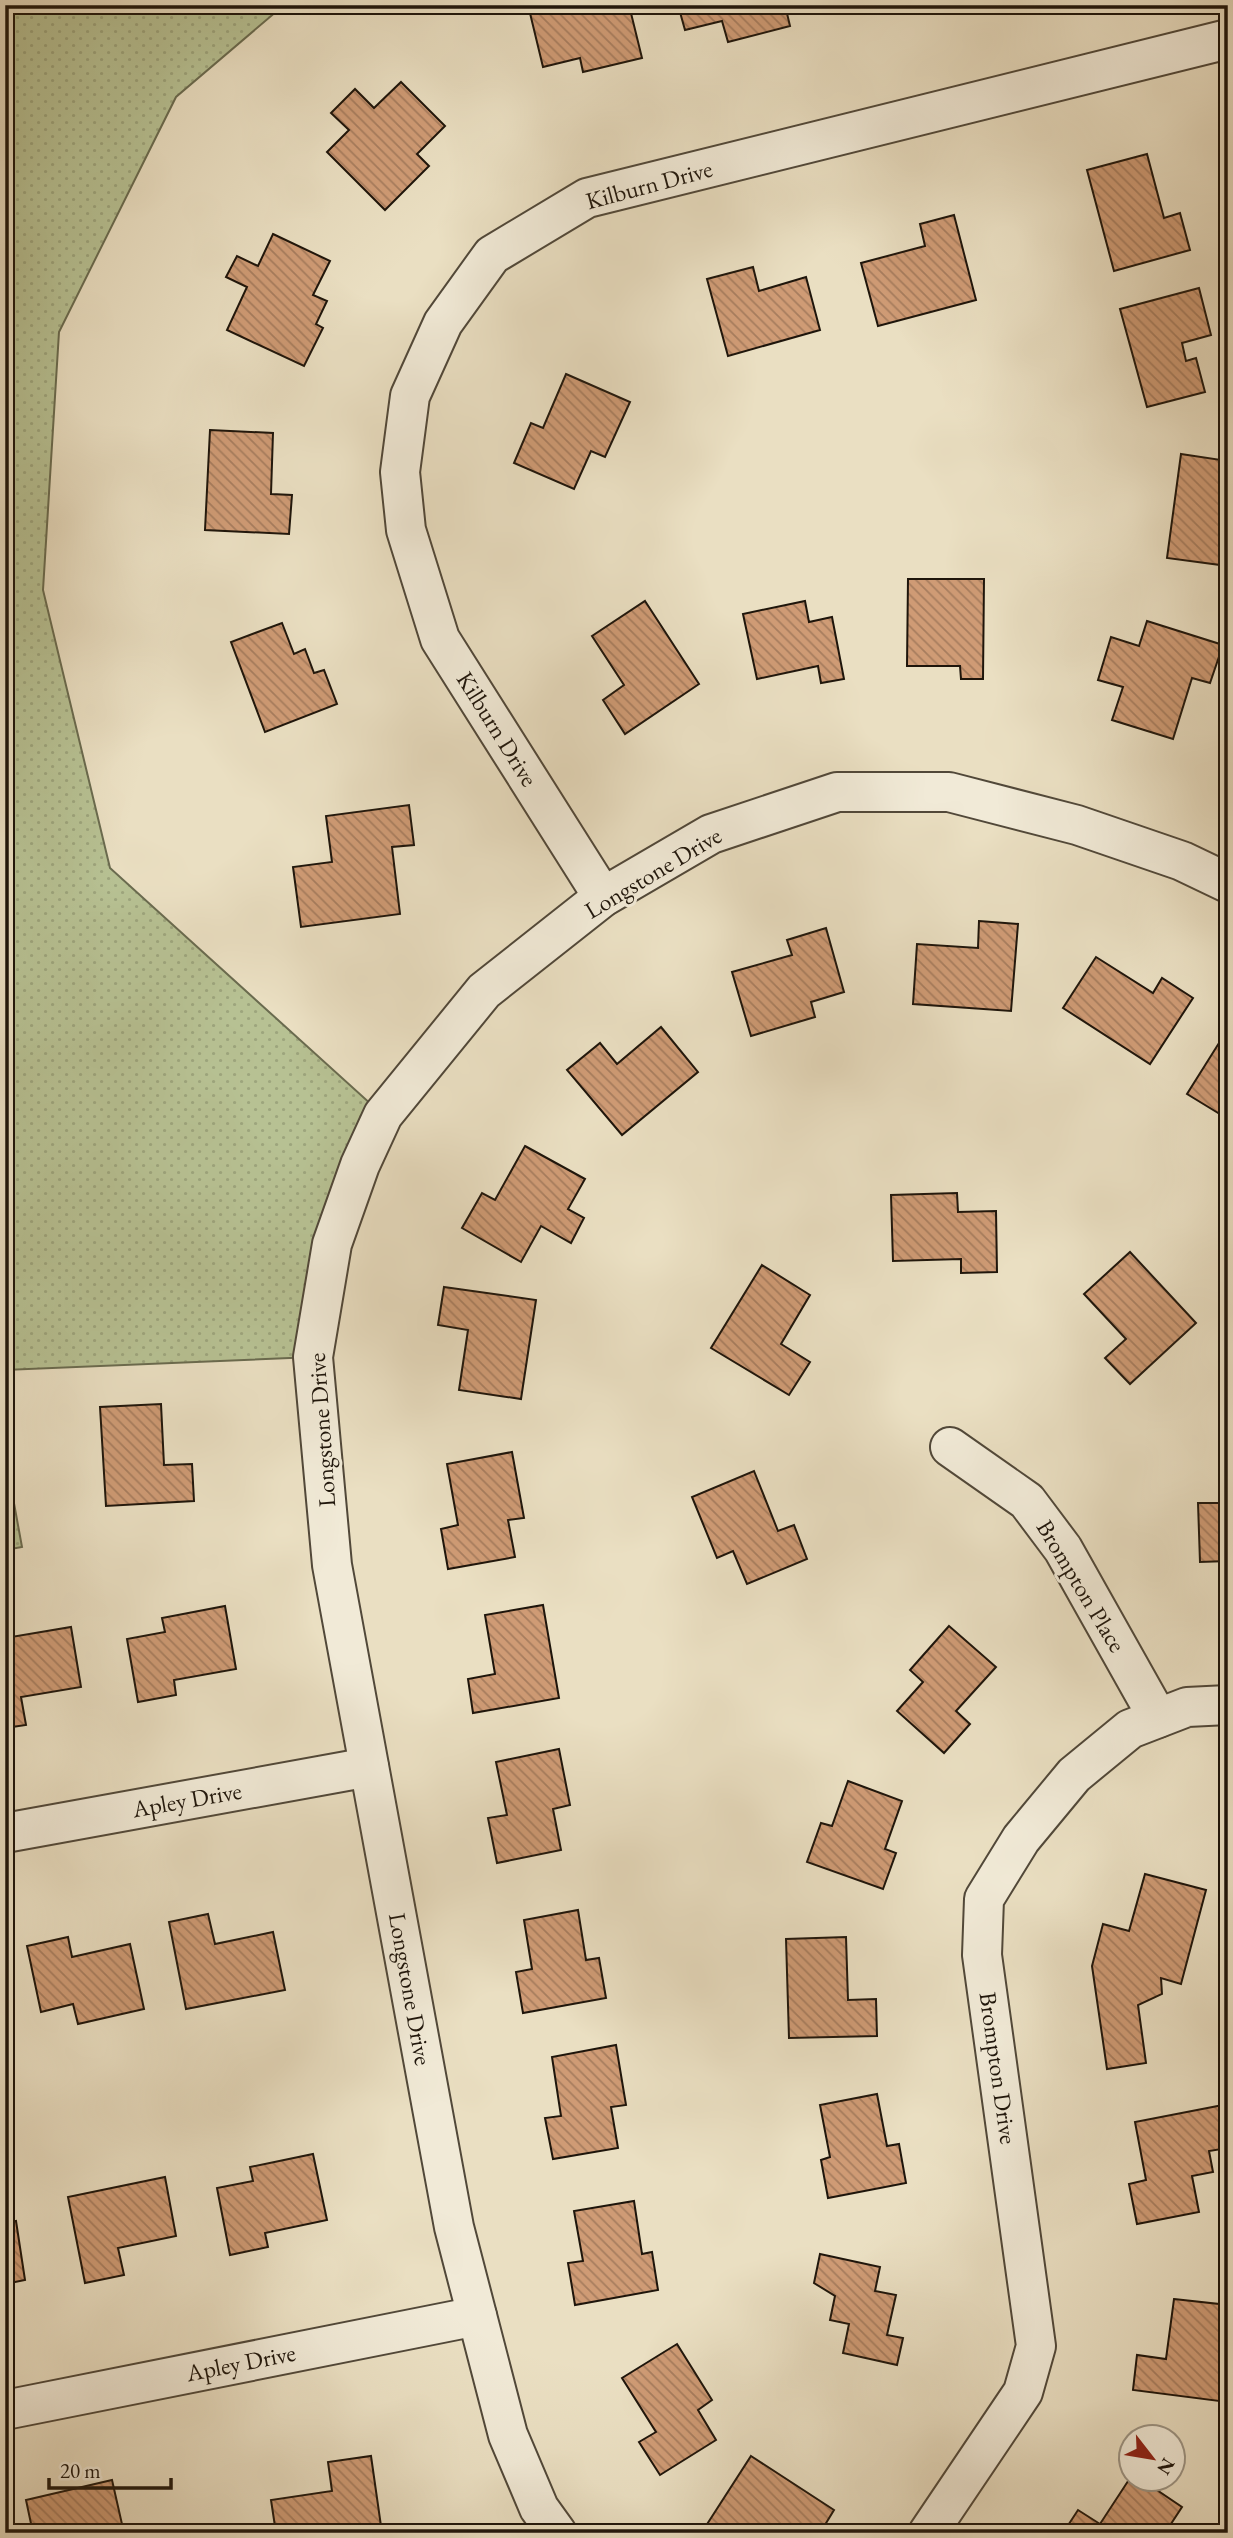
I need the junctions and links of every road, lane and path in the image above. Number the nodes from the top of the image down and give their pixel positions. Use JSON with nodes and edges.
{"nodes":[{"id":1,"x":1228,"y":40,"type":"edge"},
{"id":2,"x":1227,"y":881,"type":"edge"},
{"id":3,"x":603,"y":897,"type":"junction"},
{"id":4,"x":950,"y":1447,"type":"dead end"},
{"id":5,"x":1228,"y":1705,"type":"edge"},
{"id":6,"x":1158,"y":1718,"type":"junction"},
{"id":7,"x":369,"y":1767,"type":"junction"},
{"id":8,"x":5,"y":1833,"type":"edge"},
{"id":9,"x":477,"y":2316,"type":"junction"},
{"id":10,"x":5,"y":2410,"type":"edge"},
{"id":11,"x":557,"y":2533,"type":"edge"},
{"id":12,"x":928,"y":2533,"type":"edge"}],
"edges":[{"from":1,"to":3,"type":"street","name":"Kilburn Drive"},
{"from":2,"to":3,"type":"street","name":"Longstone Drive"},
{"from":3,"to":7,"type":"street","name":"Longstone Drive"},
{"from":4,"to":6,"type":"street","name":"Brompton Place"},
{"from":5,"to":6,"type":"street","name":"Brompton Drive"},
{"from":6,"to":12,"type":"street","name":"Brompton Drive"},
{"from":7,"to":8,"type":"street","name":"Apley Drive"},
{"from":7,"to":9,"type":"street","name":"Longstone Drive"},
{"from":9,"to":10,"type":"street","name":"Apley Drive"},
{"from":9,"to":11,"type":"street","name":"Longstone Drive"}]}
